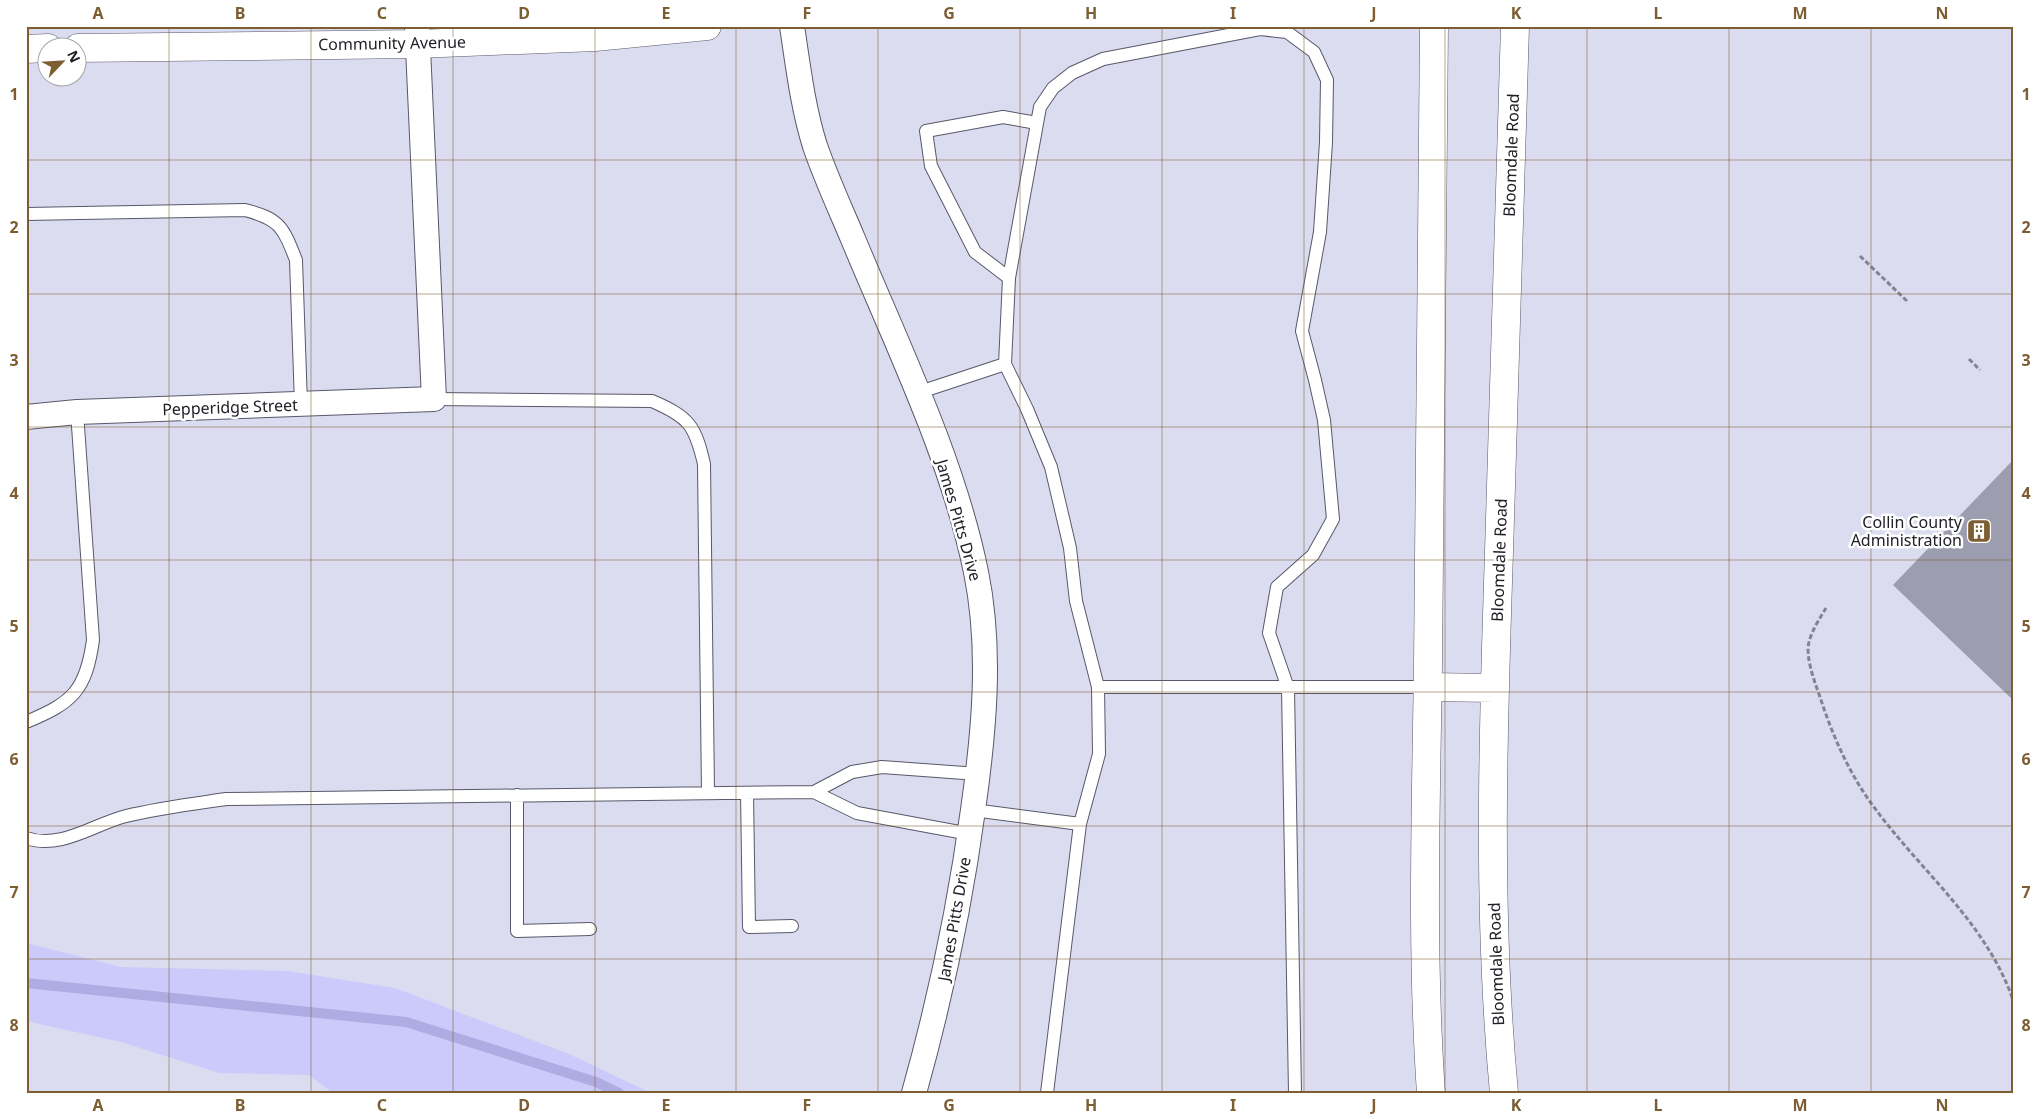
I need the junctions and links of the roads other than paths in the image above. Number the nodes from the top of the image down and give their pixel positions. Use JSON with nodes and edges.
{"nodes":[{"id":1,"x":707,"y":26,"type":"edge"},
{"id":2,"x":792,"y":26,"type":"edge"},
{"id":3,"x":1434,"y":26,"type":"edge"},
{"id":4,"x":1515,"y":26,"type":"edge"},
{"id":5,"x":417,"y":35,"type":"edge"},
{"id":6,"x":88,"y":48,"type":"edge"},
{"id":7,"x":1037,"y":123,"type":"junction"},
{"id":8,"x":26,"y":214,"type":"edge"},
{"id":9,"x":1009,"y":278,"type":"junction"},
{"id":10,"x":1005,"y":364,"type":"junction"},
{"id":11,"x":917,"y":393,"type":"junction"},
{"id":12,"x":434,"y":399,"type":"junction"},
{"id":13,"x":301,"y":404,"type":"junction"},
{"id":14,"x":77,"y":412,"type":"junction"},
{"id":15,"x":26,"y":417,"type":"edge"},
{"id":16,"x":1098,"y":687,"type":"junction"},
{"id":17,"x":1428,"y":687,"type":"junction"},
{"id":18,"x":1288,"y":688,"type":"junction"},
{"id":19,"x":1494,"y":688,"type":"junction"},
{"id":20,"x":26,"y":722,"type":"edge"},
{"id":21,"x":978,"y":774,"type":"junction"},
{"id":22,"x":814,"y":792,"type":"junction"},
{"id":23,"x":708,"y":793,"type":"junction"},
{"id":24,"x":748,"y":793,"type":"junction"},
{"id":25,"x":517,"y":795,"type":"junction"},
{"id":26,"x":973,"y":810,"type":"junction"},
{"id":27,"x":1080,"y":824,"type":"junction"},
{"id":28,"x":970,"y":834,"type":"junction"},
{"id":29,"x":26,"y":838,"type":"edge"},
{"id":30,"x":792,"y":926,"type":"dead end"},
{"id":31,"x":590,"y":929,"type":"dead end"},
{"id":32,"x":914,"y":1093,"type":"edge"},
{"id":33,"x":1047,"y":1093,"type":"edge"},
{"id":34,"x":1295,"y":1093,"type":"edge"},
{"id":35,"x":1432,"y":1093,"type":"edge"},
{"id":36,"x":1504,"y":1093,"type":"edge"}],
"edges":[{"from":1,"to":5,"type":"street","name":"Community Avenue"},
{"from":2,"to":11,"type":"street","name":"James Pitts Drive"},
{"from":3,"to":17,"type":"street"},
{"from":4,"to":19,"type":"street","name":"Bloomdale Road"},
{"from":5,"to":6,"type":"street","name":"Community Avenue"},
{"from":5,"to":12,"type":"street"},
{"from":7,"to":9,"type":"lane"},
{"from":7,"to":9,"type":"lane"},
{"from":7,"to":18,"type":"lane"},
{"from":8,"to":13,"type":"lane"},
{"from":9,"to":10,"type":"lane"},
{"from":10,"to":11,"type":"lane"},
{"from":10,"to":16,"type":"lane"},
{"from":11,"to":21,"type":"street","name":"James Pitts Drive"},
{"from":12,"to":13,"type":"street","name":"Pepperidge Street"},
{"from":12,"to":23,"type":"lane"},
{"from":13,"to":14,"type":"street","name":"Pepperidge Street"},
{"from":14,"to":15,"type":"street","name":"Pepperidge Street"},
{"from":14,"to":20,"type":"lane"},
{"from":16,"to":18,"type":"lane"},
{"from":16,"to":27,"type":"lane"},
{"from":17,"to":18,"type":"lane"},
{"from":17,"to":19,"type":"street"},
{"from":17,"to":35,"type":"street"},
{"from":18,"to":34,"type":"lane"},
{"from":19,"to":36,"type":"street","name":"Bloomdale Road"},
{"from":21,"to":22,"type":"lane"},
{"from":21,"to":26,"type":"street","name":"James Pitts Drive"},
{"from":22,"to":24,"type":"lane"},
{"from":22,"to":28,"type":"lane"},
{"from":23,"to":24,"type":"lane"},
{"from":23,"to":25,"type":"lane"},
{"from":24,"to":30,"type":"lane"},
{"from":25,"to":29,"type":"lane"},
{"from":25,"to":31,"type":"lane"},
{"from":26,"to":27,"type":"lane"},
{"from":26,"to":28,"type":"street","name":"James Pitts Drive"},
{"from":27,"to":33,"type":"lane"},
{"from":28,"to":32,"type":"street","name":"James Pitts Drive"}]}
